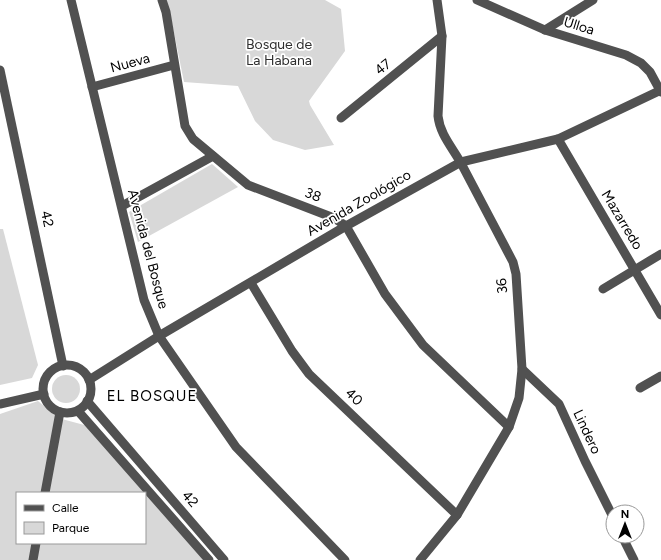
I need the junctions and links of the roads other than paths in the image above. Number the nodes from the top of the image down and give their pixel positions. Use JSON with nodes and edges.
{"nodes":[{"id":1,"x":71,"y":0,"type":"edge"},
{"id":2,"x":162,"y":0,"type":"edge"},
{"id":3,"x":437,"y":0,"type":"edge"},
{"id":4,"x":477,"y":0,"type":"edge"},
{"id":5,"x":593,"y":0,"type":"edge"},
{"id":6,"x":545,"y":30,"type":"junction"},
{"id":7,"x":442,"y":36,"type":"junction"},
{"id":8,"x":174,"y":65,"type":"junction"},
{"id":9,"x":1,"y":77,"type":"edge"},
{"id":10,"x":92,"y":87,"type":"junction"},
{"id":11,"x":661,"y":91,"type":"edge"},
{"id":12,"x":341,"y":118,"type":"dead end"},
{"id":13,"x":558,"y":139,"type":"junction"},
{"id":14,"x":213,"y":156,"type":"junction"},
{"id":15,"x":460,"y":162,"type":"junction"},
{"id":16,"x":122,"y":206,"type":"junction"},
{"id":17,"x":346,"y":226,"type":"junction"},
{"id":18,"x":661,"y":254,"type":"edge"},
{"id":19,"x":635,"y":270,"type":"junction"},
{"id":20,"x":251,"y":283,"type":"junction"},
{"id":21,"x":604,"y":289,"type":"dead end"},
{"id":22,"x":661,"y":315,"type":"edge"},
{"id":23,"x":159,"y":336,"type":"junction"},
{"id":24,"x":63,"y":366,"type":"junction"},
{"id":25,"x":522,"y":369,"type":"junction"},
{"id":26,"x":661,"y":376,"type":"edge"},
{"id":27,"x":88,"y":380,"type":"junction"},
{"id":28,"x":640,"y":388,"type":"dead end"},
{"id":29,"x":44,"y":394,"type":"junction"},
{"id":30,"x":88,"y":401,"type":"junction"},
{"id":31,"x":0,"y":404,"type":"edge"},
{"id":32,"x":78,"y":411,"type":"junction"},
{"id":33,"x":60,"y":412,"type":"junction"},
{"id":34,"x":509,"y":427,"type":"junction"},
{"id":35,"x":45,"y":492,"type":"edge"},
{"id":36,"x":606,"y":504,"type":"edge"},
{"id":37,"x":456,"y":515,"type":"junction"},
{"id":38,"x":36,"y":544,"type":"edge"},
{"id":39,"x":626,"y":544,"type":"edge"},
{"id":40,"x":33,"y":560,"type":"edge"},
{"id":41,"x":209,"y":560,"type":"edge"},
{"id":42,"x":224,"y":560,"type":"edge"},
{"id":43,"x":345,"y":560,"type":"edge"},
{"id":44,"x":420,"y":560,"type":"edge"},
{"id":45,"x":634,"y":560,"type":"edge"}],
"edges":[{"from":1,"to":10,"type":"street","name":"Avenida del Bosque"},
{"from":2,"to":8,"type":"street","name":"38"},
{"from":3,"to":7,"type":"street","name":"36"},
{"from":4,"to":6,"type":"street","name":"Ulloa"},
{"from":5,"to":6,"type":"street"},
{"from":6,"to":11,"type":"street","name":"Ulloa"},
{"from":7,"to":12,"type":"street","name":"47"},
{"from":7,"to":15,"type":"street","name":"36"},
{"from":8,"to":10,"type":"street","name":"Nueva"},
{"from":8,"to":14,"type":"street","name":"38"},
{"from":9,"to":24,"type":"street","name":"42"},
{"from":10,"to":16,"type":"street","name":"Avenida del Bosque"},
{"from":11,"to":13,"type":"street","name":"Avenida Zoológico"},
{"from":13,"to":15,"type":"street","name":"Avenida Zoológico"},
{"from":13,"to":19,"type":"street","name":"Mazarredo"},
{"from":14,"to":16,"type":"street"},
{"from":14,"to":17,"type":"street","name":"38"},
{"from":15,"to":17,"type":"street","name":"Avenida Zoológico"},
{"from":15,"to":25,"type":"street","name":"36"},
{"from":16,"to":23,"type":"street","name":"Avenida del Bosque"},
{"from":17,"to":20,"type":"street","name":"Avenida Zoológico"},
{"from":17,"to":34,"type":"street"},
{"from":18,"to":19,"type":"street"},
{"from":19,"to":21,"type":"street"},
{"from":19,"to":22,"type":"street","name":"Mazarredo"},
{"from":20,"to":23,"type":"street","name":"Avenida Zoológico"},
{"from":20,"to":37,"type":"street","name":"40"},
{"from":23,"to":27,"type":"street","name":"Avenida Zoológico"},
{"from":23,"to":43,"type":"street","name":"Avenida del Bosque"},
{"from":24,"to":27,"type":"street"},
{"from":24,"to":29,"type":"street"},
{"from":25,"to":34,"type":"street","name":"36"},
{"from":25,"to":36,"type":"street","name":"Lindero"},
{"from":26,"to":28,"type":"street"},
{"from":27,"to":30,"type":"street"},
{"from":29,"to":31,"type":"street"},
{"from":29,"to":33,"type":"street"},
{"from":30,"to":32,"type":"street"},
{"from":30,"to":42,"type":"street","name":"42"},
{"from":32,"to":33,"type":"street"},
{"from":32,"to":41,"type":"street","name":"42"},
{"from":33,"to":35,"type":"street"},
{"from":34,"to":37,"type":"street","name":"36"},
{"from":37,"to":44,"type":"street","name":"36"},
{"from":38,"to":40,"type":"street"},
{"from":39,"to":45,"type":"street"}]}
